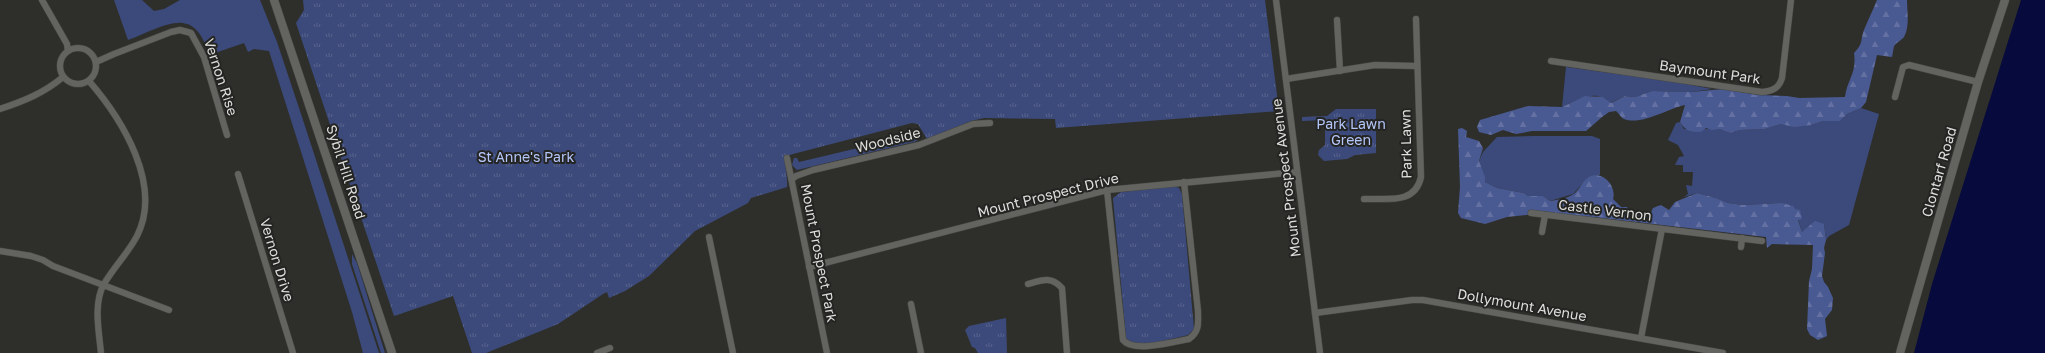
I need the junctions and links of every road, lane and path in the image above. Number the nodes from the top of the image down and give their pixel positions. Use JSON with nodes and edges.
{"nodes":[{"id":1,"x":42,"y":0,"type":"edge"},
{"id":2,"x":274,"y":0,"type":"edge"},
{"id":3,"x":1276,"y":0,"type":"edge"},
{"id":4,"x":1791,"y":0,"type":"edge"},
{"id":5,"x":2005,"y":0,"type":"edge"},
{"id":6,"x":1416,"y":19,"type":"dead end"},
{"id":7,"x":1337,"y":20,"type":"dead end"},
{"id":8,"x":68,"y":51,"type":"junction"},
{"id":9,"x":1551,"y":61,"type":"dead end"},
{"id":10,"x":96,"y":62,"type":"junction"},
{"id":11,"x":1416,"y":66,"type":"junction"},
{"id":12,"x":1340,"y":71,"type":"junction"},
{"id":13,"x":63,"y":77,"type":"junction"},
{"id":14,"x":1286,"y":79,"type":"junction"},
{"id":15,"x":89,"y":81,"type":"junction"},
{"id":16,"x":1978,"y":82,"type":"junction"},
{"id":17,"x":1895,"y":97,"type":"dead end"},
{"id":18,"x":0,"y":109,"type":"edge"},
{"id":19,"x":990,"y":123,"type":"dead end"},
{"id":20,"x":227,"y":135,"type":"dead end"},
{"id":21,"x":787,"y":158,"type":"dead end"},
{"id":22,"x":1297,"y":172,"type":"junction"},
{"id":23,"x":238,"y":174,"type":"dead end"},
{"id":24,"x":792,"y":179,"type":"junction"},
{"id":25,"x":1184,"y":182,"type":"junction"},
{"id":26,"x":1107,"y":190,"type":"junction"},
{"id":27,"x":1364,"y":199,"type":"dead end"},
{"id":28,"x":1531,"y":213,"type":"dead end"},
{"id":29,"x":1544,"y":215,"type":"junction"},
{"id":30,"x":1662,"y":229,"type":"junction"},
{"id":31,"x":1542,"y":232,"type":"dead end"},
{"id":32,"x":709,"y":237,"type":"dead end"},
{"id":33,"x":1742,"y":238,"type":"junction"},
{"id":34,"x":1762,"y":241,"type":"dead end"},
{"id":35,"x":1741,"y":247,"type":"dead end"},
{"id":36,"x":0,"y":251,"type":"edge"},
{"id":37,"x":809,"y":267,"type":"junction"},
{"id":38,"x":1028,"y":284,"type":"dead end"},
{"id":39,"x":104,"y":285,"type":"junction"},
{"id":40,"x":911,"y":304,"type":"dead end"},
{"id":41,"x":169,"y":310,"type":"dead end"},
{"id":42,"x":1315,"y":313,"type":"junction"},
{"id":43,"x":1641,"y":338,"type":"junction"},
{"id":44,"x":610,"y":348,"type":"dead end"},
{"id":45,"x":101,"y":353,"type":"edge"},
{"id":46,"x":293,"y":353,"type":"edge"},
{"id":47,"x":392,"y":353,"type":"edge"},
{"id":48,"x":597,"y":353,"type":"edge"},
{"id":49,"x":733,"y":353,"type":"edge"},
{"id":50,"x":827,"y":353,"type":"edge"},
{"id":51,"x":921,"y":353,"type":"edge"},
{"id":52,"x":1067,"y":353,"type":"edge"},
{"id":53,"x":1320,"y":353,"type":"edge"},
{"id":54,"x":1723,"y":353,"type":"edge"},
{"id":55,"x":1900,"y":353,"type":"edge"}],
"edges":[{"from":1,"to":8,"type":"street"},
{"from":2,"to":47,"type":"main road","name":"Sybil Hill Road"},
{"from":3,"to":14,"type":"street","name":"Mount Prospect Avenue"},
{"from":4,"to":9,"type":"street","name":"Baymount Park"},
{"from":5,"to":16,"type":"main road","name":"Clontarf Road"},
{"from":6,"to":11,"type":"street","name":"Park Lawn"},
{"from":7,"to":12,"type":"street"},
{"from":8,"to":10,"type":"street"},
{"from":8,"to":13,"type":"street"},
{"from":10,"to":15,"type":"street"},
{"from":10,"to":20,"type":"street","name":"Vernon Rise"},
{"from":11,"to":12,"type":"street"},
{"from":11,"to":27,"type":"street","name":"Park Lawn"},
{"from":12,"to":14,"type":"street"},
{"from":13,"to":15,"type":"street"},
{"from":13,"to":18,"type":"street"},
{"from":14,"to":22,"type":"street","name":"Mount Prospect Avenue"},
{"from":15,"to":39,"type":"street"},
{"from":16,"to":17,"type":"street"},
{"from":16,"to":55,"type":"main road","name":"Clontarf Road"},
{"from":19,"to":24,"type":"street","name":"Woodside"},
{"from":21,"to":24,"type":"street","name":"Mount Prospect Park"},
{"from":22,"to":25,"type":"street","name":"Mount Prospect Drive"},
{"from":22,"to":42,"type":"street","name":"Mount Prospect Avenue"},
{"from":23,"to":46,"type":"street","name":"Vernon Drive"},
{"from":24,"to":37,"type":"street","name":"Mount Prospect Park"},
{"from":25,"to":26,"type":"street","name":"Mount Prospect Drive"},
{"from":25,"to":26,"type":"street"},
{"from":26,"to":37,"type":"street","name":"Mount Prospect Drive"},
{"from":28,"to":29,"type":"street","name":"Castle Vernon"},
{"from":29,"to":30,"type":"street","name":"Castle Vernon"},
{"from":29,"to":31,"type":"street","name":"Castle Vernon"},
{"from":30,"to":33,"type":"street","name":"Castle Vernon"},
{"from":30,"to":43,"type":"street","name":"Castle Vernon"},
{"from":32,"to":49,"type":"street"},
{"from":33,"to":34,"type":"street","name":"Castle Vernon"},
{"from":33,"to":35,"type":"street"},
{"from":36,"to":39,"type":"street"},
{"from":37,"to":50,"type":"street","name":"Mount Prospect Park"},
{"from":38,"to":52,"type":"street"},
{"from":39,"to":41,"type":"street"},
{"from":39,"to":45,"type":"street"},
{"from":40,"to":51,"type":"street"},
{"from":42,"to":43,"type":"street","name":"Dollymount Avenue"},
{"from":42,"to":53,"type":"street","name":"Mount Prospect Avenue"},
{"from":43,"to":54,"type":"street","name":"Dollymount Avenue"},
{"from":44,"to":48,"type":"street"}]}
